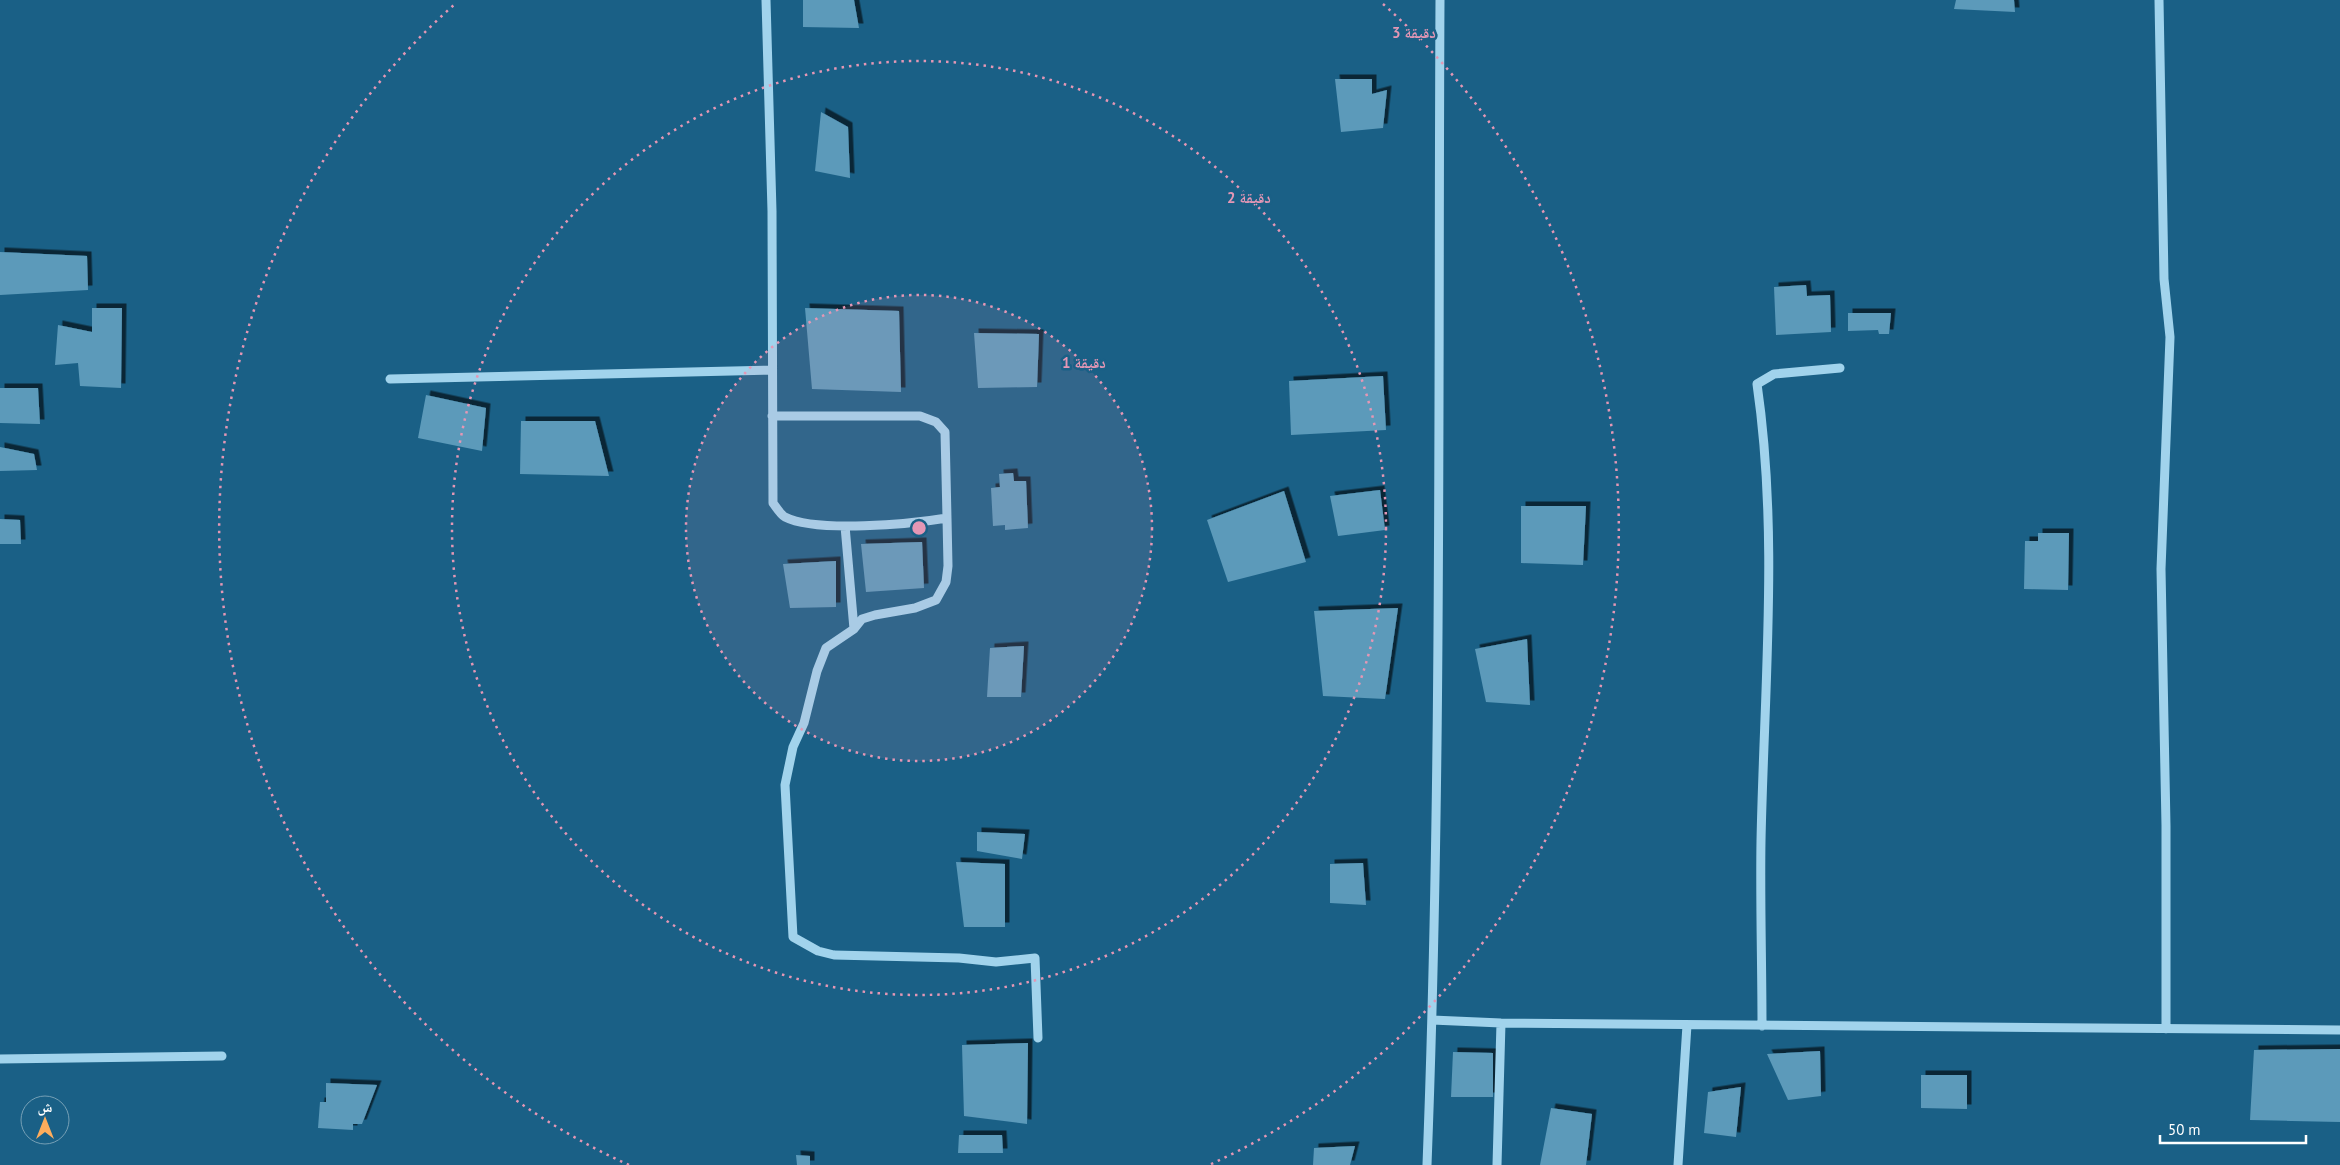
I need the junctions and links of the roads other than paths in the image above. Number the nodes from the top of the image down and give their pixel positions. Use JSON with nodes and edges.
{"nodes":[{"id":1,"x":766,"y":0,"type":"edge"},
{"id":2,"x":1440,"y":0,"type":"edge"},
{"id":3,"x":2159,"y":0,"type":"edge"},
{"id":4,"x":1840,"y":368,"type":"dead end"},
{"id":5,"x":771,"y":370,"type":"junction"},
{"id":6,"x":390,"y":379,"type":"dead end"},
{"id":7,"x":772,"y":416,"type":"junction"},
{"id":8,"x":947,"y":518,"type":"junction"},
{"id":9,"x":845,"y":526,"type":"junction"},
{"id":10,"x":854,"y":629,"type":"junction"},
{"id":11,"x":1432,"y":1020,"type":"junction"},
{"id":12,"x":1501,"y":1023,"type":"junction"},
{"id":13,"x":1687,"y":1025,"type":"junction"},
{"id":14,"x":1762,"y":1026,"type":"junction"},
{"id":15,"x":2166,"y":1030,"type":"junction"},
{"id":16,"x":2340,"y":1030,"type":"edge"},
{"id":17,"x":1038,"y":1038,"type":"dead end"},
{"id":18,"x":222,"y":1056,"type":"dead end"},
{"id":19,"x":0,"y":1059,"type":"edge"},
{"id":20,"x":1426,"y":1165,"type":"edge"},
{"id":21,"x":1497,"y":1165,"type":"edge"},
{"id":22,"x":1678,"y":1165,"type":"edge"}],
"edges":[{"from":1,"to":5,"type":"street"},
{"from":2,"to":11,"type":"street"},
{"from":3,"to":15,"type":"street"},
{"from":4,"to":14,"type":"street"},
{"from":5,"to":6,"type":"street"},
{"from":5,"to":7,"type":"street"},
{"from":7,"to":8,"type":"street"},
{"from":7,"to":9,"type":"street"},
{"from":8,"to":9,"type":"street"},
{"from":8,"to":10,"type":"street"},
{"from":9,"to":10,"type":"street"},
{"from":10,"to":17,"type":"street"},
{"from":11,"to":12,"type":"street"},
{"from":11,"to":20,"type":"street"},
{"from":12,"to":13,"type":"street"},
{"from":12,"to":21,"type":"street"},
{"from":13,"to":14,"type":"street"},
{"from":13,"to":22,"type":"street"},
{"from":14,"to":15,"type":"street"},
{"from":15,"to":16,"type":"street"},
{"from":18,"to":19,"type":"street"}]}
